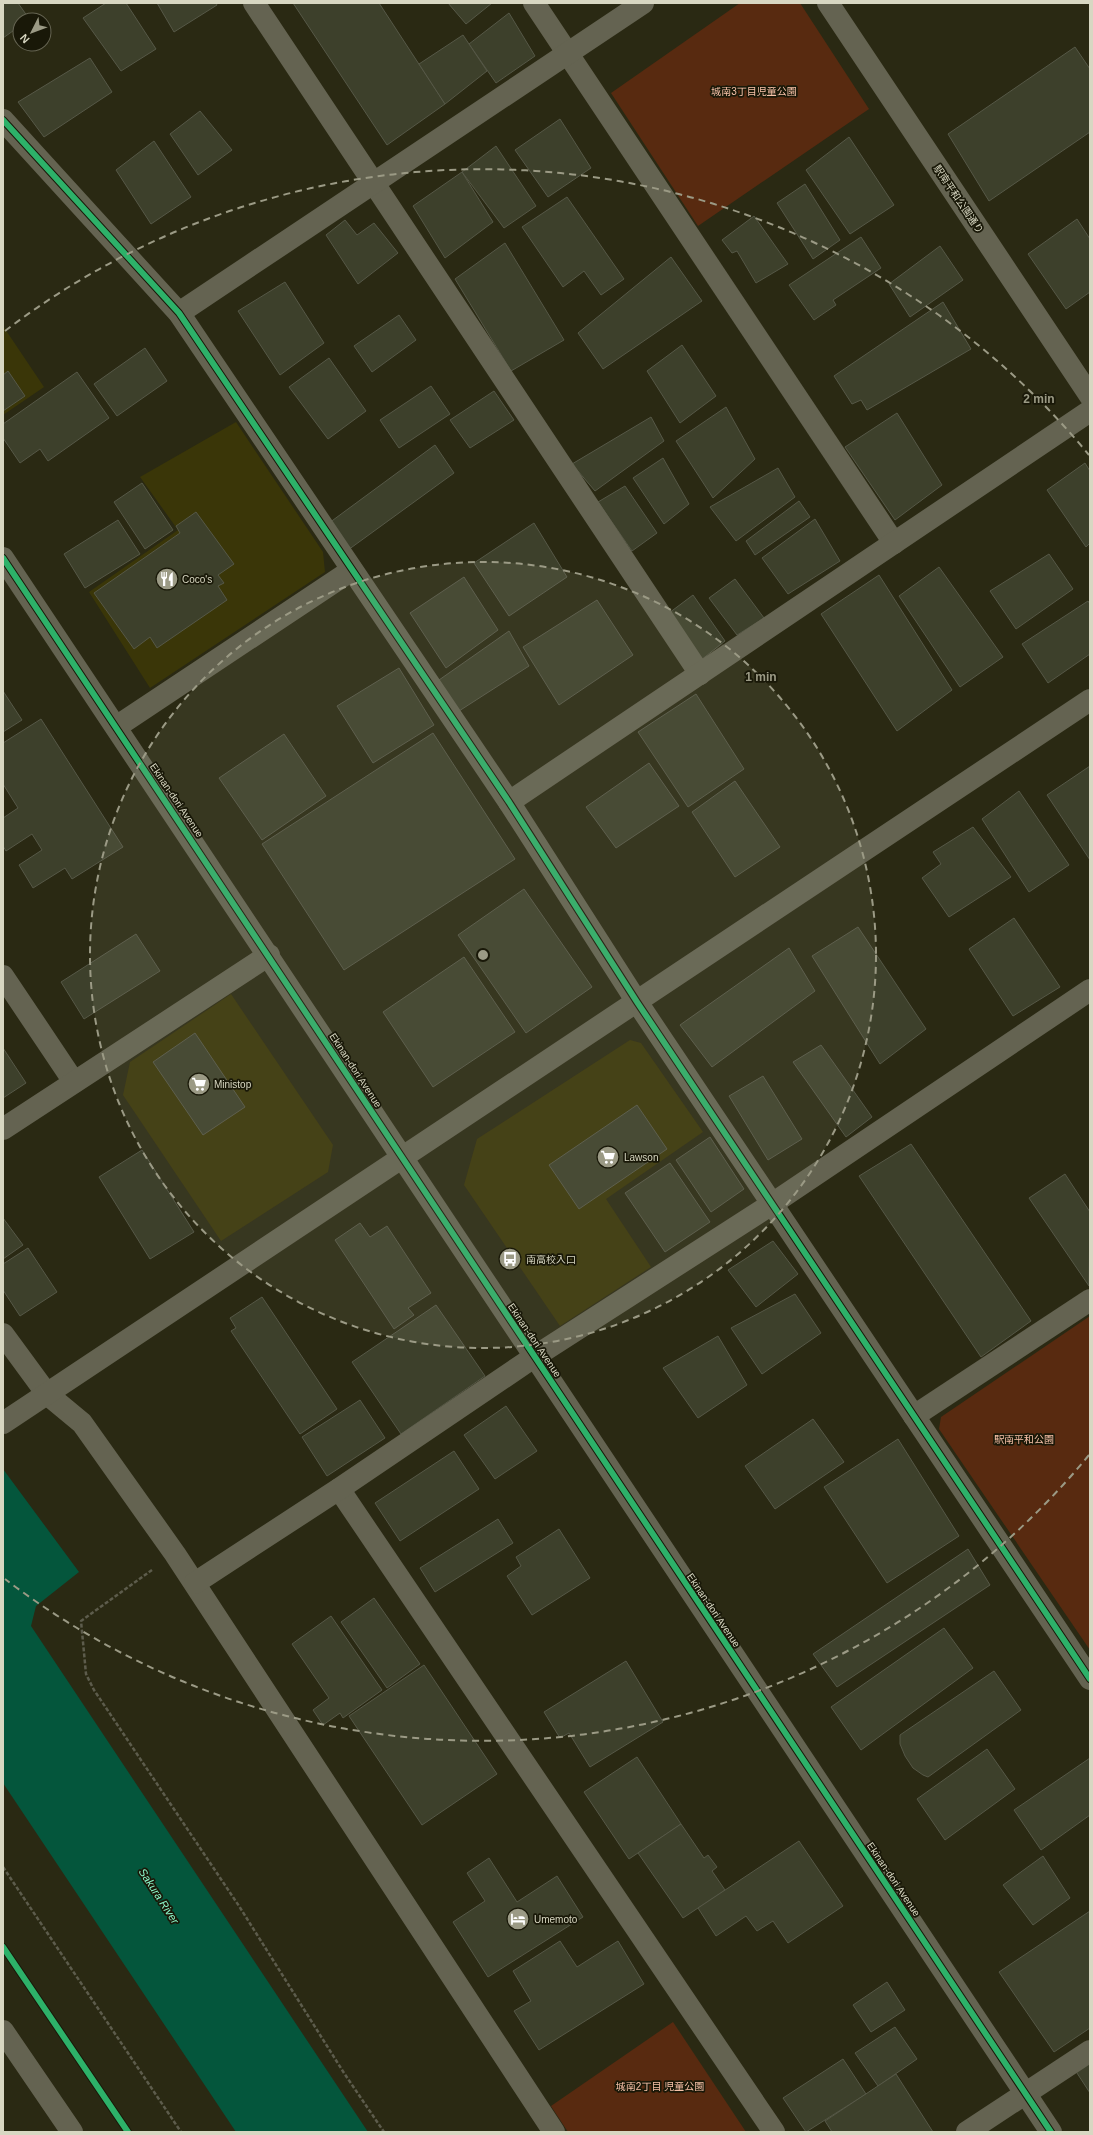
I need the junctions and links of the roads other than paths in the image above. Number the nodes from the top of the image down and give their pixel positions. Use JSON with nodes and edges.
{"nodes":[{"id":1,"x":254,"y":3,"type":"edge"},
{"id":2,"x":534,"y":3,"type":"edge"},
{"id":3,"x":643,"y":3,"type":"edge"},
{"id":4,"x":828,"y":3,"type":"edge"},
{"id":5,"x":567,"y":53,"type":"junction"},
{"id":6,"x":4,"y":122,"type":"edge"},
{"id":7,"x":373,"y":183,"type":"junction"},
{"id":8,"x":179,"y":313,"type":"junction"},
{"id":9,"x":1090,"y":396,"type":"edge"},
{"id":10,"x":1090,"y":411,"type":"edge"},
{"id":11,"x":894,"y":543,"type":"junction"},
{"id":12,"x":3,"y":558,"type":"edge"},
{"id":13,"x":352,"y":570,"type":"junction"},
{"id":14,"x":700,"y":674,"type":"junction"},
{"id":15,"x":1090,"y":700,"type":"edge"},
{"id":16,"x":116,"y":727,"type":"junction"},
{"id":17,"x":509,"y":802,"type":"junction"},
{"id":18,"x":269,"y":955,"type":"junction"},
{"id":19,"x":3,"y":976,"type":"edge"},
{"id":20,"x":1090,"y":990,"type":"edge"},
{"id":21,"x":637,"y":1002,"type":"junction"},
{"id":22,"x":74,"y":1082,"type":"junction"},
{"id":23,"x":3,"y":1129,"type":"edge"},
{"id":24,"x":402,"y":1158,"type":"junction"},
{"id":25,"x":772,"y":1204,"type":"junction"},
{"id":26,"x":1090,"y":1300,"type":"edge"},
{"id":27,"x":3,"y":1334,"type":"edge"},
{"id":28,"x":534,"y":1358,"type":"junction"},
{"id":29,"x":47,"y":1394,"type":"junction"},
{"id":30,"x":914,"y":1416,"type":"junction"},
{"id":31,"x":8,"y":1420,"type":"edge"},
{"id":32,"x":339,"y":1489,"type":"junction"},
{"id":33,"x":195,"y":1583,"type":"junction"},
{"id":34,"x":1090,"y":1679,"type":"edge"},
{"id":35,"x":3,"y":2031,"type":"edge"},
{"id":36,"x":1090,"y":2051,"type":"edge"},
{"id":37,"x":1026,"y":2094,"type":"junction"},
{"id":38,"x":72,"y":2132,"type":"edge"},
{"id":39,"x":554,"y":2132,"type":"edge"},
{"id":40,"x":774,"y":2132,"type":"edge"},
{"id":41,"x":967,"y":2132,"type":"edge"},
{"id":42,"x":1051,"y":2132,"type":"edge"}],
"edges":[{"from":1,"to":7,"type":"street"},
{"from":2,"to":5,"type":"street"},
{"from":3,"to":5,"type":"street"},
{"from":4,"to":9,"type":"street","name":"駅南平和公園通り"},
{"from":5,"to":7,"type":"street"},
{"from":5,"to":11,"type":"street"},
{"from":6,"to":8,"type":"street"},
{"from":7,"to":8,"type":"street"},
{"from":7,"to":14,"type":"street"},
{"from":8,"to":13,"type":"street"},
{"from":10,"to":11,"type":"street"},
{"from":11,"to":14,"type":"street"},
{"from":12,"to":16,"type":"street","name":"Ekinan-dori Avenue"},
{"from":13,"to":16,"type":"street"},
{"from":13,"to":17,"type":"street"},
{"from":14,"to":17,"type":"street"},
{"from":15,"to":21,"type":"street"},
{"from":16,"to":18,"type":"street","name":"Ekinan-dori Avenue"},
{"from":17,"to":21,"type":"street"},
{"from":18,"to":22,"type":"street"},
{"from":18,"to":24,"type":"street","name":"Ekinan-dori Avenue"},
{"from":19,"to":22,"type":"street"},
{"from":20,"to":25,"type":"street"},
{"from":21,"to":24,"type":"street"},
{"from":21,"to":25,"type":"street"},
{"from":22,"to":23,"type":"street"},
{"from":24,"to":28,"type":"street","name":"Ekinan-dori Avenue"},
{"from":24,"to":29,"type":"street"},
{"from":25,"to":28,"type":"street"},
{"from":25,"to":30,"type":"street"},
{"from":26,"to":30,"type":"street"},
{"from":27,"to":29,"type":"street"},
{"from":28,"to":32,"type":"street"},
{"from":28,"to":37,"type":"street","name":"Ekinan-dori Avenue"},
{"from":29,"to":31,"type":"street"},
{"from":29,"to":33,"type":"street"},
{"from":30,"to":34,"type":"street"},
{"from":32,"to":33,"type":"street"},
{"from":32,"to":40,"type":"street"},
{"from":33,"to":39,"type":"street"},
{"from":35,"to":38,"type":"street"},
{"from":36,"to":37,"type":"street"},
{"from":37,"to":41,"type":"street"},
{"from":37,"to":42,"type":"street","name":"Ekinan-dori Avenue"}]}
